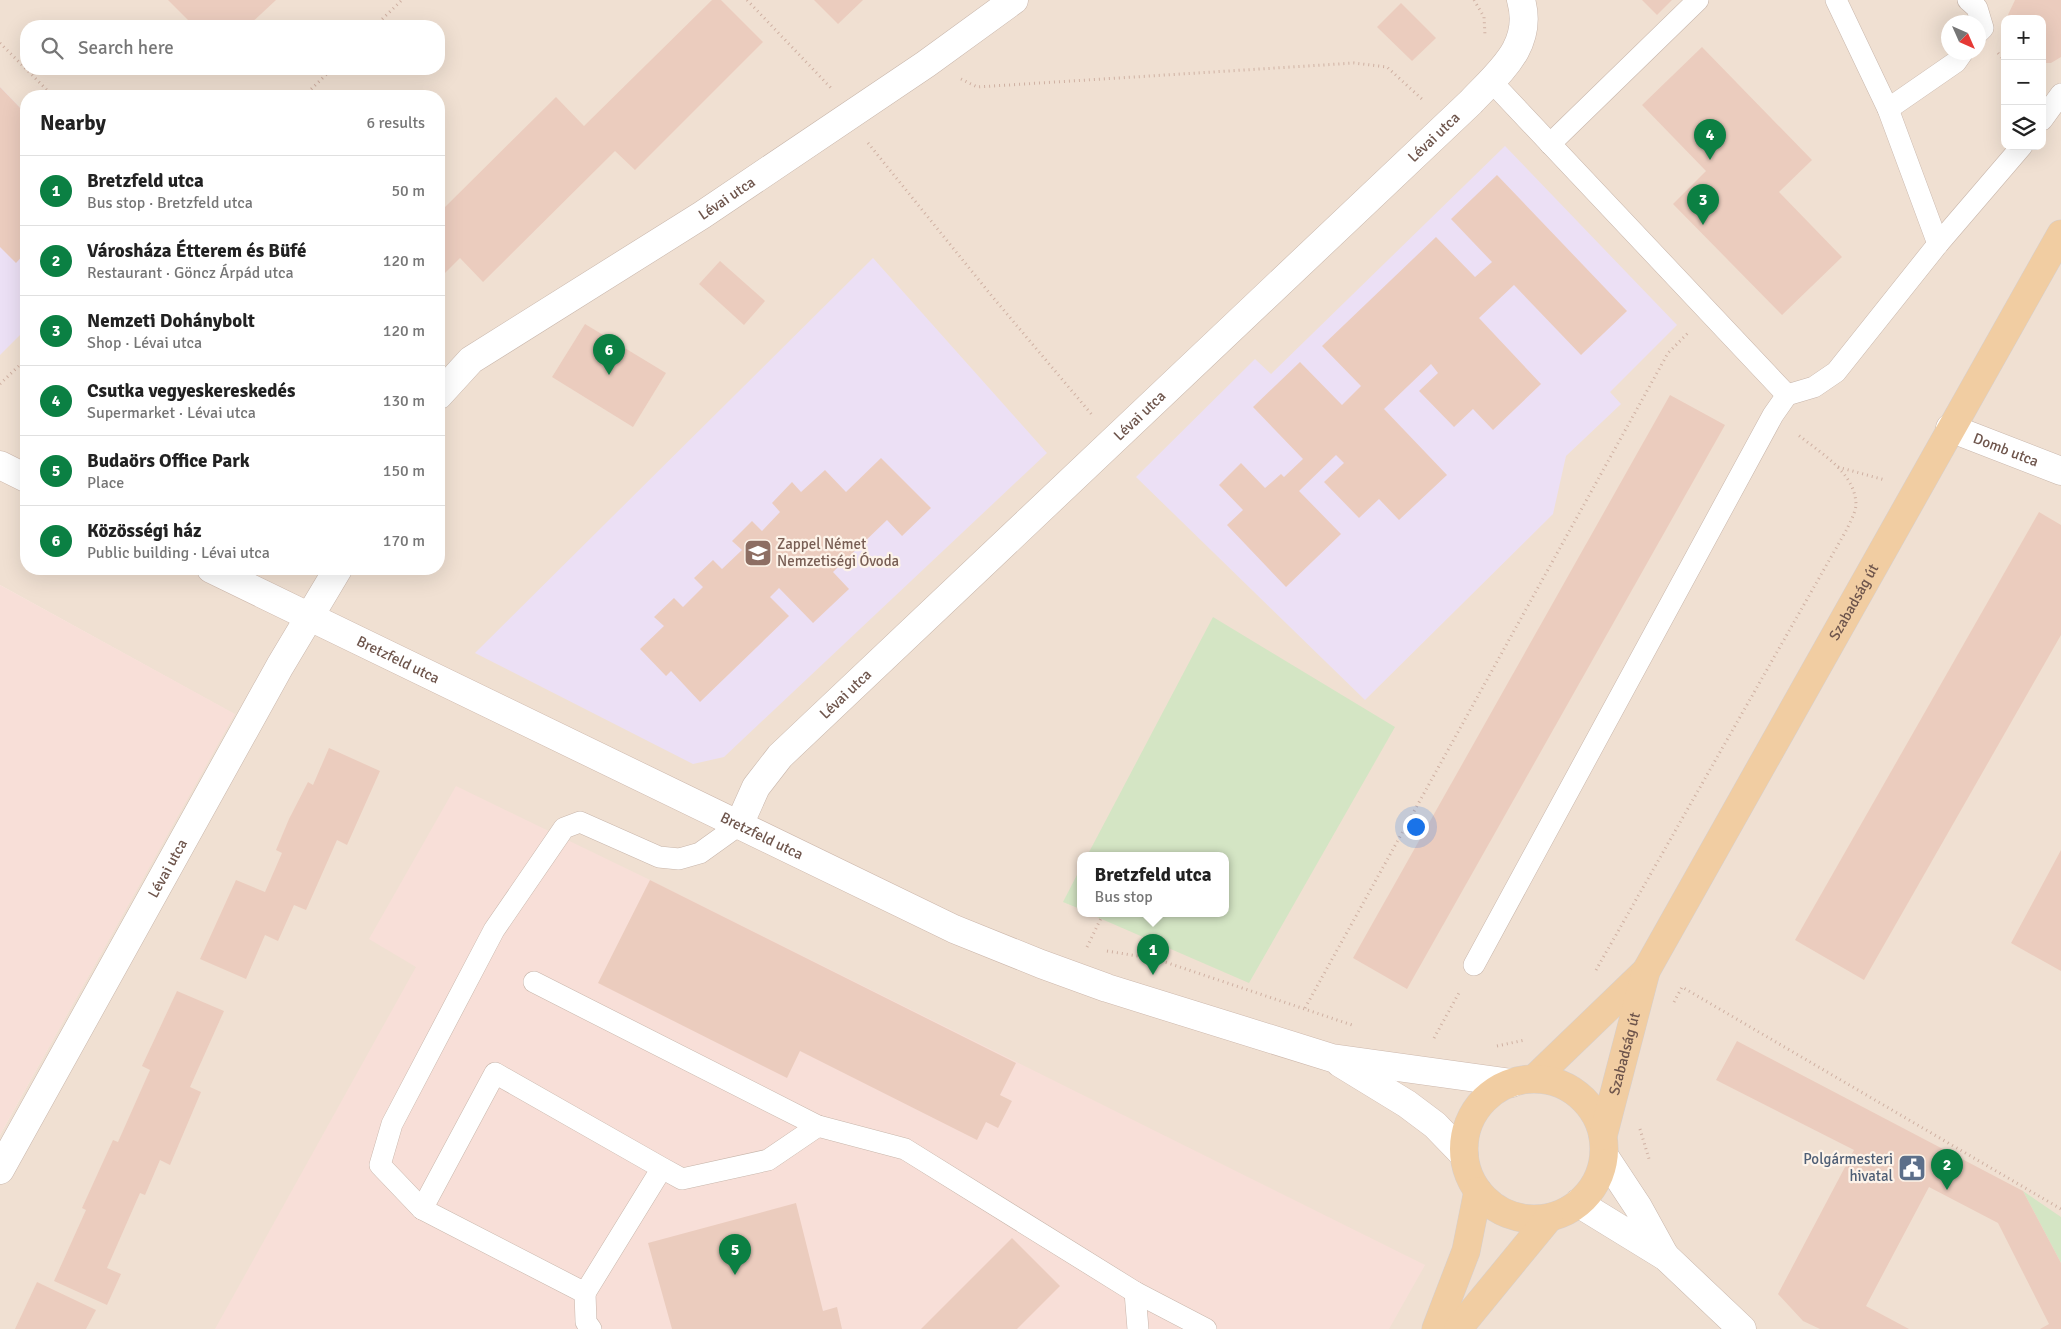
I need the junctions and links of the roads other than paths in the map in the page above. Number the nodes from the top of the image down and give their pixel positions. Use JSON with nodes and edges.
{"nodes":[{"id":1,"x":1014,"y":0,"type":"edge"},
{"id":2,"x":1521,"y":0,"type":"edge"},
{"id":3,"x":1698,"y":0,"type":"edge"},
{"id":4,"x":1836,"y":0,"type":"edge"},
{"id":5,"x":1968,"y":0,"type":"edge"},
{"id":6,"x":1979,"y":15,"type":"edge"},
{"id":7,"x":1957,"y":60,"type":"edge"},
{"id":8,"x":1491,"y":81,"type":"junction"},
{"id":9,"x":2061,"y":94,"type":"edge"},
{"id":10,"x":1888,"y":109,"type":"junction"},
{"id":11,"x":2046,"y":115,"type":"edge"},
{"id":12,"x":1550,"y":144,"type":"junction"},
{"id":13,"x":2019,"y":150,"type":"edge"},
{"id":14,"x":2061,"y":234,"type":"edge"},
{"id":15,"x":1938,"y":244,"type":"junction"},
{"id":16,"x":445,"y":388,"type":"edge"},
{"id":17,"x":1787,"y":395,"type":"junction"},
{"id":18,"x":1950,"y":428,"type":"junction"},
{"id":19,"x":0,"y":466,"type":"edge"},
{"id":20,"x":2061,"y":471,"type":"edge"},
{"id":21,"x":20,"y":475,"type":"edge"},
{"id":22,"x":224,"y":575,"type":"edge"},
{"id":23,"x":334,"y":575,"type":"edge"},
{"id":24,"x":309,"y":617,"type":"junction"},
{"id":25,"x":739,"y":825,"type":"junction"},
{"id":26,"x":1474,"y":965,"type":"road end"},
{"id":27,"x":1646,"y":970,"type":"junction"},
{"id":28,"x":534,"y":982,"type":"dead end"},
{"id":29,"x":1332,"y":1058,"type":"junction"},
{"id":30,"x":1524,"y":1080,"type":"junction"},
{"id":31,"x":818,"y":1126,"type":"junction"},
{"id":32,"x":1604,"y":1146,"type":"junction"},
{"id":33,"x":1464,"y":1155,"type":"junction"},
{"id":34,"x":662,"y":1168,"type":"junction"},
{"id":35,"x":0,"y":1170,"type":"edge"},
{"id":36,"x":1478,"y":1191,"type":"junction"},
{"id":37,"x":1578,"y":1203,"type":"junction"},
{"id":38,"x":422,"y":1210,"type":"junction"},
{"id":39,"x":1549,"y":1218,"type":"junction"},
{"id":40,"x":1666,"y":1257,"type":"junction"},
{"id":41,"x":585,"y":1292,"type":"junction"},
{"id":42,"x":1136,"y":1292,"type":"junction"},
{"id":43,"x":591,"y":1329,"type":"edge"},
{"id":44,"x":1138,"y":1329,"type":"edge"},
{"id":45,"x":1206,"y":1329,"type":"edge"},
{"id":46,"x":1436,"y":1329,"type":"edge"},
{"id":47,"x":1458,"y":1329,"type":"edge"},
{"id":48,"x":1742,"y":1329,"type":"edge"}],
"edges":[{"from":1,"to":16,"type":"street","name":"Lévai utca"},
{"from":2,"to":8,"type":"street","name":"Lévai utca"},
{"from":3,"to":12,"type":"lane"},
{"from":4,"to":10,"type":"lane"},
{"from":5,"to":6,"type":"lane"},
{"from":7,"to":10,"type":"lane"},
{"from":8,"to":12,"type":"lane"},
{"from":8,"to":25,"type":"street","name":"Lévai utca"},
{"from":9,"to":11,"type":"lane"},
{"from":10,"to":15,"type":"lane"},
{"from":12,"to":17,"type":"lane"},
{"from":13,"to":15,"type":"lane"},
{"from":14,"to":18,"type":"main road","name":"Szabadság út"},
{"from":15,"to":17,"type":"lane"},
{"from":17,"to":26,"type":"lane"},
{"from":18,"to":20,"type":"street","name":"Domb utca"},
{"from":18,"to":27,"type":"main road","name":"Szabadság út"},
{"from":19,"to":21,"type":"street"},
{"from":22,"to":24,"type":"street","name":"Bretzfeld utca"},
{"from":23,"to":24,"type":"street","name":"Lévai utca"},
{"from":24,"to":25,"type":"street","name":"Bretzfeld utca"},
{"from":24,"to":35,"type":"street","name":"Lévai utca"},
{"from":25,"to":29,"type":"street","name":"Bretzfeld utca"},
{"from":25,"to":38,"type":"lane"},
{"from":27,"to":30,"type":"main road","name":"Szabadság út"},
{"from":27,"to":32,"type":"main road","name":"Szabadság út"},
{"from":28,"to":31,"type":"lane"},
{"from":29,"to":30,"type":"street","name":"Bretzfeld utca"},
{"from":29,"to":33,"type":"street","name":"Bretzfeld utca"},
{"from":30,"to":32,"type":"main road"},
{"from":30,"to":33,"type":"main road"},
{"from":31,"to":34,"type":"lane"},
{"from":31,"to":42,"type":"lane"},
{"from":32,"to":37,"type":"main road"},
{"from":32,"to":40,"type":"street"},
{"from":33,"to":36,"type":"main road"},
{"from":34,"to":38,"type":"lane"},
{"from":34,"to":41,"type":"lane"},
{"from":36,"to":39,"type":"main road"},
{"from":36,"to":46,"type":"main road"},
{"from":37,"to":39,"type":"main road"},
{"from":37,"to":40,"type":"street"},
{"from":38,"to":41,"type":"lane"},
{"from":39,"to":47,"type":"main road"},
{"from":40,"to":48,"type":"street"},
{"from":41,"to":43,"type":"lane"},
{"from":42,"to":44,"type":"lane"},
{"from":42,"to":45,"type":"lane"}]}
